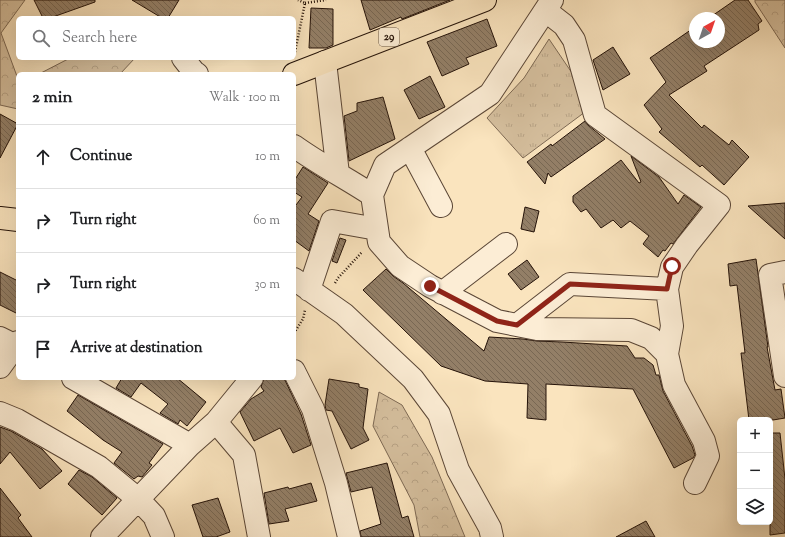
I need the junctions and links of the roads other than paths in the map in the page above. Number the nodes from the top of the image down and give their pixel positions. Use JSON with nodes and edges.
{"nodes":[{"id":1,"x":485,"y":0,"type":"edge"},
{"id":2,"x":549,"y":5,"type":"edge"},
{"id":3,"x":185,"y":60,"type":"edge"},
{"id":4,"x":325,"y":62,"type":"junction"},
{"id":5,"x":194,"y":72,"type":"edge"},
{"id":6,"x":296,"y":73,"type":"edge"},
{"id":7,"x":296,"y":147,"type":"edge"},
{"id":8,"x":410,"y":148,"type":"junction"},
{"id":9,"x":338,"y":174,"type":"junction"},
{"id":10,"x":372,"y":195,"type":"junction"},
{"id":11,"x":441,"y":206,"type":"dead end"},
{"id":12,"x":0,"y":218,"type":"edge"},
{"id":13,"x":16,"y":220,"type":"edge"},
{"id":14,"x":377,"y":229,"type":"junction"},
{"id":15,"x":506,"y":244,"type":"dead end"},
{"id":16,"x":785,"y":272,"type":"edge"},
{"id":17,"x":302,"y":285,"type":"edge"},
{"id":18,"x":667,"y":289,"type":"junction"},
{"id":19,"x":442,"y":293,"type":"junction"},
{"id":20,"x":517,"y":325,"type":"junction"},
{"id":21,"x":13,"y":343,"type":"edge"},
{"id":22,"x":668,"y":354,"type":"junction"},
{"id":23,"x":0,"y":367,"type":"edge"},
{"id":24,"x":296,"y":375,"type":"edge"},
{"id":25,"x":785,"y":376,"type":"edge"},
{"id":26,"x":76,"y":380,"type":"edge"},
{"id":27,"x":250,"y":380,"type":"edge"},
{"id":28,"x":0,"y":413,"type":"edge"},
{"id":29,"x":216,"y":422,"type":"junction"},
{"id":30,"x":190,"y":445,"type":"junction"},
{"id":31,"x":695,"y":483,"type":"dead end"},
{"id":32,"x":138,"y":499,"type":"junction"},
{"id":33,"x":102,"y":537,"type":"edge"},
{"id":34,"x":163,"y":537,"type":"edge"},
{"id":35,"x":259,"y":537,"type":"edge"},
{"id":36,"x":349,"y":537,"type":"edge"},
{"id":37,"x":492,"y":537,"type":"edge"}],
"edges":[{"from":1,"to":4,"type":"main road","number":"29"},
{"from":2,"to":8,"type":"street"},
{"from":2,"to":18,"type":"street"},
{"from":3,"to":5,"type":"street"},
{"from":4,"to":6,"type":"main road","number":"29"},
{"from":4,"to":9,"type":"street"},
{"from":7,"to":9,"type":"street"},
{"from":8,"to":10,"type":"street"},
{"from":8,"to":11,"type":"street"},
{"from":9,"to":10,"type":"street"},
{"from":10,"to":14,"type":"street"},
{"from":12,"to":13,"type":"main road"},
{"from":14,"to":17,"type":"street"},
{"from":14,"to":19,"type":"street"},
{"from":15,"to":19,"type":"street"},
{"from":16,"to":25,"type":"street"},
{"from":17,"to":37,"type":"street"},
{"from":18,"to":20,"type":"street"},
{"from":18,"to":22,"type":"street"},
{"from":19,"to":20,"type":"street"},
{"from":20,"to":22,"type":"street"},
{"from":21,"to":23,"type":"street"},
{"from":22,"to":31,"type":"street"},
{"from":24,"to":36,"type":"street"},
{"from":26,"to":30,"type":"street"},
{"from":27,"to":29,"type":"street"},
{"from":28,"to":32,"type":"street"},
{"from":29,"to":30,"type":"street"},
{"from":29,"to":35,"type":"street"},
{"from":30,"to":32,"type":"street"},
{"from":32,"to":33,"type":"street"},
{"from":32,"to":34,"type":"street"}]}
